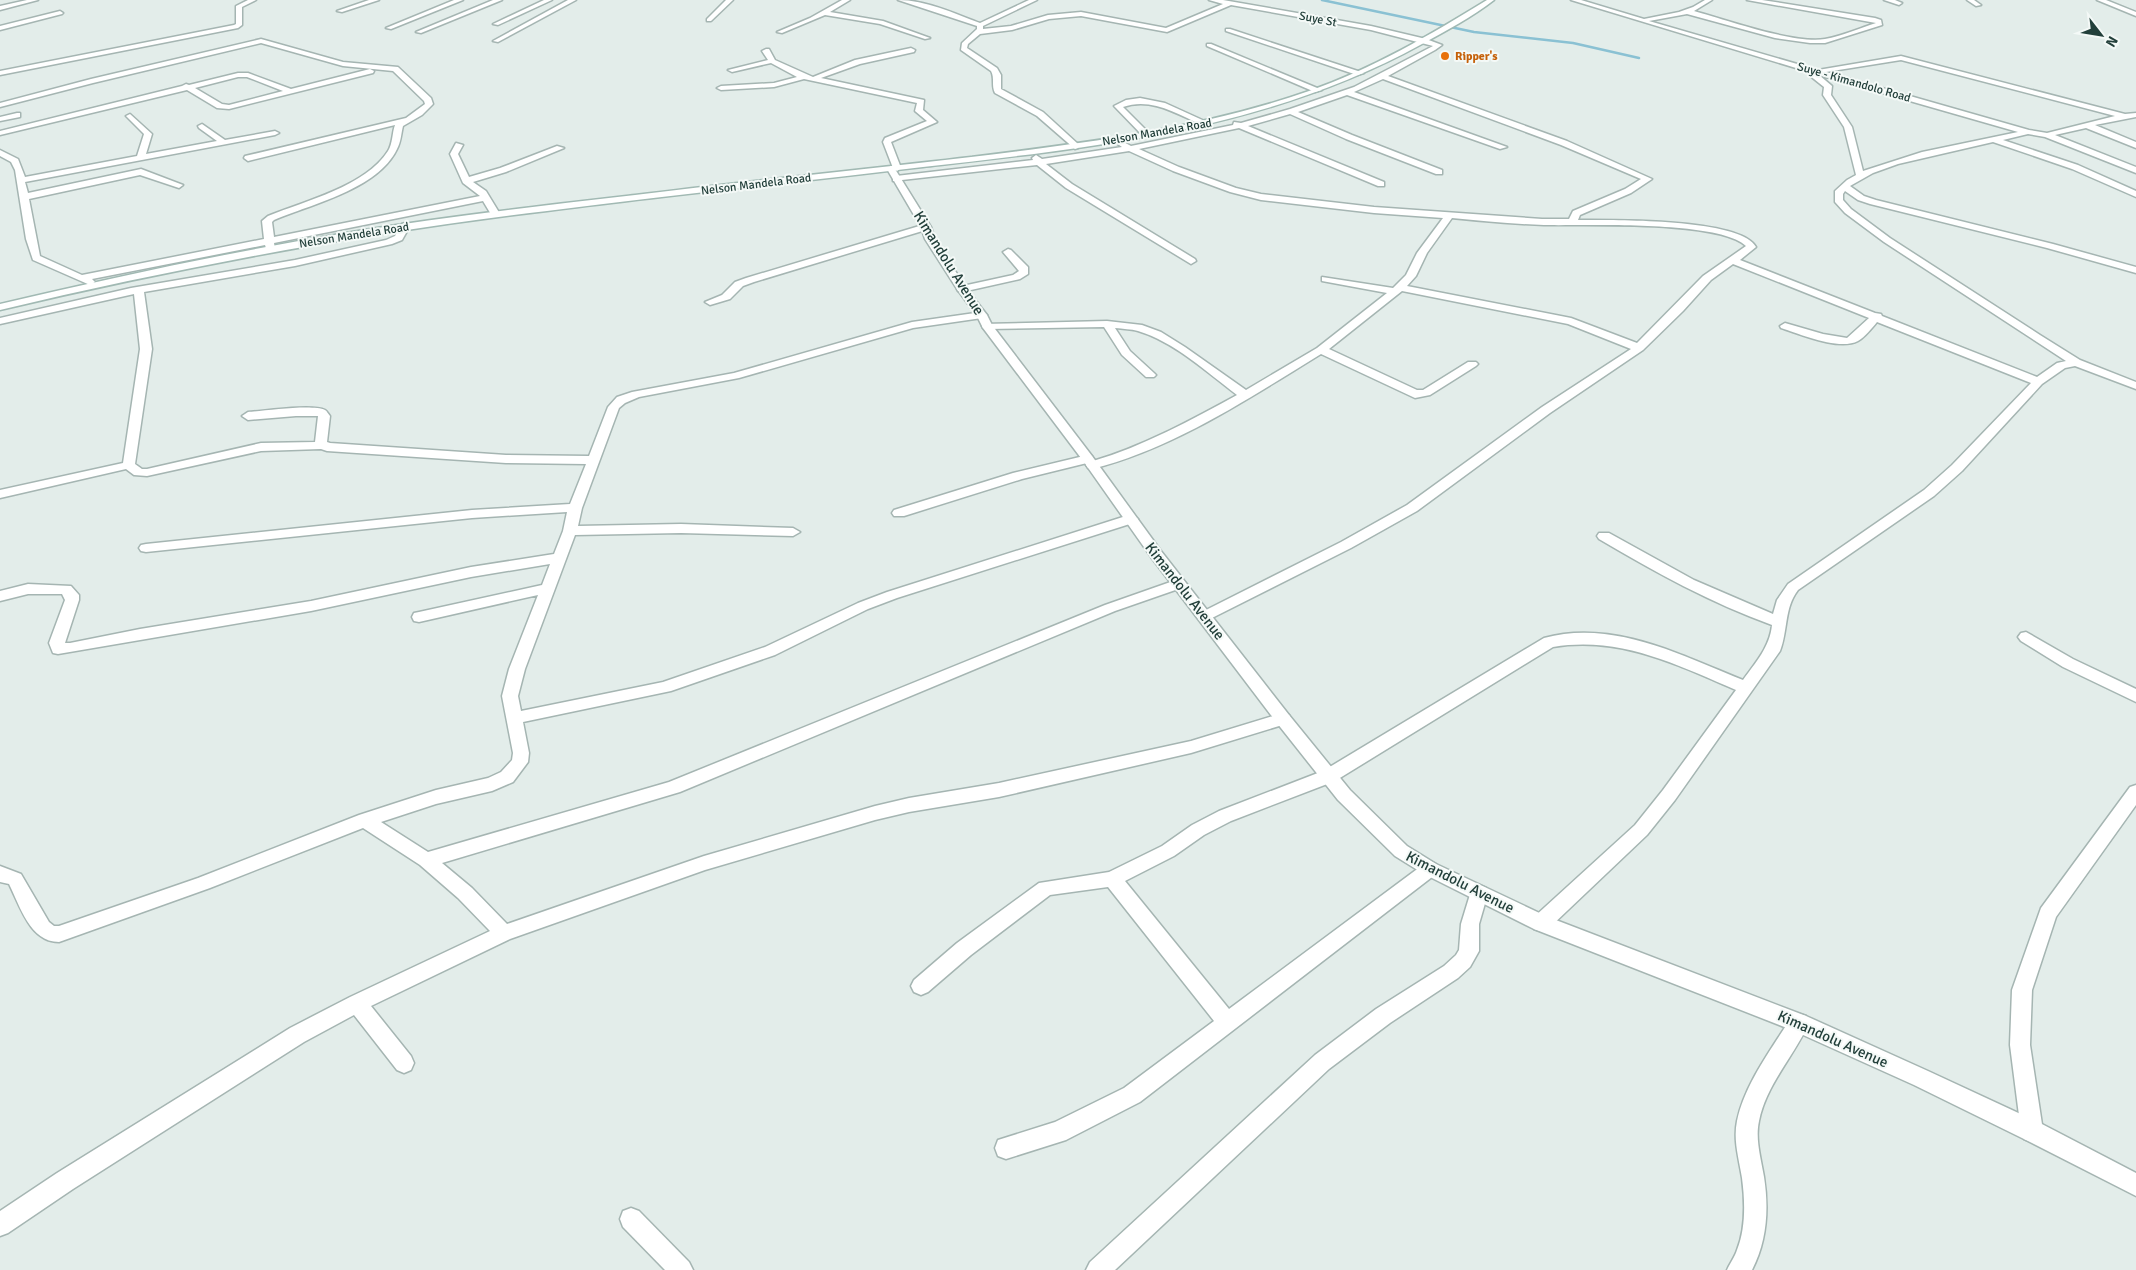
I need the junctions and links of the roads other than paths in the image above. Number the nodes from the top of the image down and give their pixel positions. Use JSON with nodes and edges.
{"nodes":[{"id":1,"x":35,"y":0,"type":"edge"},
{"id":2,"x":253,"y":0,"type":"edge"},
{"id":3,"x":376,"y":0,"type":"edge"},
{"id":4,"x":460,"y":0,"type":"edge"},
{"id":5,"x":499,"y":0,"type":"edge"},
{"id":6,"x":548,"y":0,"type":"edge"},
{"id":7,"x":573,"y":0,"type":"edge"},
{"id":8,"x":730,"y":0,"type":"edge"},
{"id":9,"x":847,"y":0,"type":"edge"},
{"id":10,"x":901,"y":0,"type":"edge"},
{"id":11,"x":1034,"y":0,"type":"edge"},
{"id":12,"x":1212,"y":0,"type":"edge"},
{"id":13,"x":1491,"y":0,"type":"edge"},
{"id":14,"x":1574,"y":0,"type":"edge"},
{"id":15,"x":1709,"y":0,"type":"edge"},
{"id":16,"x":1750,"y":0,"type":"edge"},
{"id":17,"x":1815,"y":0,"type":"edge"},
{"id":18,"x":1887,"y":0,"type":"edge"},
{"id":19,"x":1970,"y":0,"type":"edge"},
{"id":20,"x":2100,"y":0,"type":"edge"},
{"id":21,"x":938,"y":3,"type":"dead end"},
{"id":22,"x":1231,"y":3,"type":"junction"},
{"id":23,"x":1899,"y":3,"type":"dead end"},
{"id":24,"x":1978,"y":5,"type":"dead end"},
{"id":25,"x":930,"y":7,"type":"junction"},
{"id":26,"x":0,"y":8,"type":"edge"},
{"id":27,"x":1819,"y":10,"type":"junction"},
{"id":28,"x":340,"y":11,"type":"dead end"},
{"id":29,"x":1689,"y":12,"type":"junction"},
{"id":30,"x":60,"y":13,"type":"dead end"},
{"id":31,"x":825,"y":13,"type":"junction"},
{"id":32,"x":2136,"y":14,"type":"edge"},
{"id":33,"x":1641,"y":19,"type":"junction"},
{"id":34,"x":709,"y":20,"type":"dead end"},
{"id":35,"x":496,"y":24,"type":"dead end"},
{"id":36,"x":0,"y":28,"type":"edge"},
{"id":37,"x":389,"y":28,"type":"dead end"},
{"id":38,"x":979,"y":29,"type":"junction"},
{"id":39,"x":1228,"y":30,"type":"dead end"},
{"id":40,"x":419,"y":32,"type":"dead end"},
{"id":41,"x":780,"y":32,"type":"dead end"},
{"id":42,"x":927,"y":38,"type":"dead end"},
{"id":43,"x":1424,"y":40,"type":"junction"},
{"id":44,"x":496,"y":41,"type":"dead end"},
{"id":45,"x":1209,"y":45,"type":"dead end"},
{"id":46,"x":911,"y":50,"type":"dead end"},
{"id":47,"x":766,"y":51,"type":"dead end"},
{"id":48,"x":772,"y":61,"type":"junction"},
{"id":49,"x":384,"y":68,"type":"junction"},
{"id":50,"x":1805,"y":68,"type":"junction"},
{"id":51,"x":732,"y":70,"type":"dead end"},
{"id":52,"x":1360,"y":72,"type":"junction"},
{"id":53,"x":1818,"y":72,"type":"junction"},
{"id":54,"x":0,"y":73,"type":"edge"},
{"id":55,"x":1381,"y":76,"type":"junction"},
{"id":56,"x":809,"y":78,"type":"junction"},
{"id":57,"x":186,"y":86,"type":"junction"},
{"id":58,"x":721,"y":88,"type":"dead end"},
{"id":59,"x":1318,"y":90,"type":"junction"},
{"id":60,"x":290,"y":91,"type":"junction"},
{"id":61,"x":1347,"y":92,"type":"junction"},
{"id":62,"x":0,"y":105,"type":"edge"},
{"id":63,"x":1290,"y":111,"type":"junction"},
{"id":64,"x":2136,"y":114,"type":"edge"},
{"id":65,"x":17,"y":115,"type":"dead end"},
{"id":66,"x":130,"y":116,"type":"dead end"},
{"id":67,"x":2124,"y":116,"type":"junction"},
{"id":68,"x":0,"y":119,"type":"edge"},
{"id":69,"x":1225,"y":119,"type":"junction"},
{"id":70,"x":407,"y":120,"type":"junction"},
{"id":71,"x":1205,"y":123,"type":"junction"},
{"id":72,"x":1239,"y":125,"type":"junction"},
{"id":73,"x":2087,"y":125,"type":"junction"},
{"id":74,"x":202,"y":126,"type":"dead end"},
{"id":75,"x":2028,"y":132,"type":"junction"},
{"id":76,"x":0,"y":133,"type":"edge"},
{"id":77,"x":275,"y":133,"type":"dead end"},
{"id":78,"x":1148,"y":134,"type":"junction"},
{"id":79,"x":2047,"y":134,"type":"junction"},
{"id":80,"x":1116,"y":140,"type":"junction"},
{"id":81,"x":1996,"y":140,"type":"junction"},
{"id":82,"x":223,"y":142,"type":"junction"},
{"id":83,"x":459,"y":144,"type":"dead end"},
{"id":84,"x":2136,"y":145,"type":"edge"},
{"id":85,"x":1075,"y":146,"type":"junction"},
{"id":86,"x":560,"y":148,"type":"dead end"},
{"id":87,"x":1129,"y":148,"type":"junction"},
{"id":88,"x":1503,"y":148,"type":"dead end"},
{"id":89,"x":1031,"y":152,"type":"junction"},
{"id":90,"x":0,"y":153,"type":"edge"},
{"id":91,"x":141,"y":157,"type":"junction"},
{"id":92,"x":248,"y":158,"type":"dead end"},
{"id":93,"x":1040,"y":162,"type":"junction"},
{"id":94,"x":2136,"y":170,"type":"edge"},
{"id":95,"x":895,"y":172,"type":"junction"},
{"id":96,"x":1439,"y":172,"type":"dead end"},
{"id":97,"x":1860,"y":175,"type":"junction"},
{"id":98,"x":20,"y":180,"type":"junction"},
{"id":99,"x":466,"y":181,"type":"junction"},
{"id":100,"x":1381,"y":184,"type":"dead end"},
{"id":101,"x":179,"y":185,"type":"dead end"},
{"id":102,"x":1844,"y":186,"type":"junction"},
{"id":103,"x":2136,"y":194,"type":"edge"},
{"id":104,"x":23,"y":197,"type":"junction"},
{"id":105,"x":486,"y":198,"type":"junction"},
{"id":106,"x":495,"y":214,"type":"junction"},
{"id":107,"x":1450,"y":215,"type":"junction"},
{"id":108,"x":1572,"y":223,"type":"junction"},
{"id":109,"x":405,"y":226,"type":"junction"},
{"id":110,"x":926,"y":227,"type":"junction"},
{"id":111,"x":269,"y":245,"type":"junction"},
{"id":112,"x":1008,"y":252,"type":"dead end"},
{"id":113,"x":1732,"y":260,"type":"junction"},
{"id":114,"x":1191,"y":261,"type":"dead end"},
{"id":115,"x":2136,"y":270,"type":"edge"},
{"id":116,"x":80,"y":278,"type":"junction"},
{"id":117,"x":1326,"y":279,"type":"dead end"},
{"id":118,"x":97,"y":285,"type":"junction"},
{"id":119,"x":962,"y":289,"type":"junction"},
{"id":120,"x":139,"y":290,"type":"junction"},
{"id":121,"x":1398,"y":290,"type":"junction"},
{"id":122,"x":710,"y":302,"type":"dead end"},
{"id":123,"x":0,"y":307,"type":"edge"},
{"id":124,"x":1876,"y":316,"type":"junction"},
{"id":125,"x":985,"y":320,"type":"junction"},
{"id":126,"x":0,"y":321,"type":"edge"},
{"id":127,"x":1107,"y":324,"type":"junction"},
{"id":128,"x":1786,"y":326,"type":"dead end"},
{"id":129,"x":1639,"y":348,"type":"junction"},
{"id":130,"x":1321,"y":350,"type":"junction"},
{"id":131,"x":2076,"y":362,"type":"junction"},
{"id":132,"x":1472,"y":364,"type":"dead end"},
{"id":133,"x":1150,"y":375,"type":"dead end"},
{"id":134,"x":2038,"y":382,"type":"junction"},
{"id":135,"x":2136,"y":386,"type":"edge"},
{"id":136,"x":1244,"y":394,"type":"junction"},
{"id":137,"x":248,"y":416,"type":"dead end"},
{"id":138,"x":324,"y":445,"type":"junction"},
{"id":139,"x":594,"y":460,"type":"junction"},
{"id":140,"x":1090,"y":462,"type":"junction"},
{"id":141,"x":128,"y":465,"type":"junction"},
{"id":142,"x":0,"y":494,"type":"edge"},
{"id":143,"x":575,"y":508,"type":"junction"},
{"id":144,"x":900,"y":514,"type":"dead end"},
{"id":145,"x":1130,"y":519,"type":"junction"},
{"id":146,"x":570,"y":531,"type":"junction"},
{"id":147,"x":793,"y":532,"type":"dead end"},
{"id":148,"x":1604,"y":536,"type":"dead end"},
{"id":149,"x":146,"y":548,"type":"dead end"},
{"id":150,"x":559,"y":558,"type":"junction"},
{"id":151,"x":1180,"y":584,"type":"junction"},
{"id":152,"x":548,"y":588,"type":"junction"},
{"id":153,"x":0,"y":596,"type":"edge"},
{"id":154,"x":1205,"y":616,"type":"junction"},
{"id":155,"x":419,"y":617,"type":"dead end"},
{"id":156,"x":1779,"y":622,"type":"junction"},
{"id":157,"x":2026,"y":637,"type":"dead end"},
{"id":158,"x":1744,"y":687,"type":"junction"},
{"id":159,"x":2136,"y":696,"type":"edge"},
{"id":160,"x":513,"y":718,"type":"junction"},
{"id":161,"x":1283,"y":719,"type":"junction"},
{"id":162,"x":1329,"y":776,"type":"junction"},
{"id":163,"x":2136,"y":792,"type":"edge"},
{"id":164,"x":364,"y":820,"type":"junction"},
{"id":165,"x":426,"y":860,"type":"junction"},
{"id":166,"x":1430,"y":869,"type":"junction"},
{"id":167,"x":0,"y":874,"type":"edge"},
{"id":168,"x":1112,"y":879,"type":"junction"},
{"id":169,"x":1479,"y":893,"type":"junction"},
{"id":170,"x":1541,"y":922,"type":"junction"},
{"id":171,"x":504,"y":933,"type":"junction"},
{"id":172,"x":921,"y":986,"type":"dead end"},
{"id":173,"x":357,"y":1003,"type":"junction"},
{"id":174,"x":1228,"y":1023,"type":"junction"},
{"id":175,"x":1799,"y":1023,"type":"junction"},
{"id":176,"x":404,"y":1063,"type":"dead end"},
{"id":177,"x":2032,"y":1131,"type":"junction"},
{"id":178,"x":1006,"y":1148,"type":"dead end"},
{"id":179,"x":2136,"y":1185,"type":"edge"},
{"id":180,"x":631,"y":1219,"type":"dead end"},
{"id":181,"x":0,"y":1225,"type":"edge"},
{"id":182,"x":681,"y":1270,"type":"edge"},
{"id":183,"x":1098,"y":1270,"type":"edge"},
{"id":184,"x":1739,"y":1270,"type":"edge"}],
"edges":[{"from":1,"to":26,"type":"street"},
{"from":2,"to":54,"type":"street"},
{"from":3,"to":28,"type":"street"},
{"from":4,"to":37,"type":"street"},
{"from":5,"to":40,"type":"street"},
{"from":6,"to":35,"type":"street"},
{"from":7,"to":44,"type":"street"},
{"from":8,"to":34,"type":"street"},
{"from":9,"to":31,"type":"street"},
{"from":10,"to":25,"type":"street"},
{"from":11,"to":38,"type":"street"},
{"from":12,"to":22,"type":"street","name":"Suye St"},
{"from":13,"to":43,"type":"street","name":"Nelson Mandela Road"},
{"from":14,"to":33,"type":"street","name":"Suye - Kimandolo Road"},
{"from":15,"to":29,"type":"street"},
{"from":16,"to":27,"type":"street"},
{"from":17,"to":27,"type":"street"},
{"from":18,"to":23,"type":"street"},
{"from":19,"to":24,"type":"street"},
{"from":20,"to":32,"type":"street"},
{"from":21,"to":25,"type":"street"},
{"from":22,"to":38,"type":"street"},
{"from":22,"to":43,"type":"street","name":"Suye St"},
{"from":25,"to":38,"type":"street"},
{"from":27,"to":29,"type":"street"},
{"from":29,"to":33,"type":"street"},
{"from":30,"to":36,"type":"street"},
{"from":31,"to":41,"type":"street"},
{"from":31,"to":42,"type":"street"},
{"from":33,"to":50,"type":"street","name":"Suye - Kimandolo Road"},
{"from":38,"to":85,"type":"street"},
{"from":39,"to":52,"type":"street"},
{"from":43,"to":52,"type":"street","name":"Nelson Mandela Road"},
{"from":43,"to":55,"type":"street"},
{"from":45,"to":59,"type":"street"},
{"from":46,"to":56,"type":"street"},
{"from":47,"to":48,"type":"street"},
{"from":48,"to":51,"type":"street"},
{"from":48,"to":56,"type":"street"},
{"from":49,"to":60,"type":"street"},
{"from":49,"to":62,"type":"street"},
{"from":49,"to":70,"type":"street"},
{"from":50,"to":53,"type":"street","name":"Suye - Kimandolo Road"},
{"from":50,"to":97,"type":"street"},
{"from":52,"to":59,"type":"street","name":"Nelson Mandela Road"},
{"from":53,"to":67,"type":"street"},
{"from":53,"to":75,"type":"street","name":"Suye - Kimandolo Road"},
{"from":55,"to":61,"type":"street"},
{"from":55,"to":108,"type":"street"},
{"from":56,"to":58,"type":"street"},
{"from":56,"to":95,"type":"street","name":"Kimandolu Avenue"},
{"from":57,"to":60,"type":"street"},
{"from":57,"to":60,"type":"street"},
{"from":57,"to":76,"type":"street"},
{"from":59,"to":69,"type":"street","name":"Nelson Mandela Road"},
{"from":61,"to":63,"type":"street"},
{"from":61,"to":88,"type":"street"},
{"from":63,"to":72,"type":"street"},
{"from":63,"to":96,"type":"street"},
{"from":64,"to":67,"type":"street","name":"Suye - Kimandolo Road"},
{"from":65,"to":68,"type":"street"},
{"from":66,"to":91,"type":"street"},
{"from":67,"to":73,"type":"street","name":"Suye - Kimandolo Road"},
{"from":69,"to":71,"type":"street","name":"Nelson Mandela Road"},
{"from":69,"to":72,"type":"street"},
{"from":70,"to":92,"type":"street"},
{"from":70,"to":111,"type":"street"},
{"from":71,"to":78,"type":"street","name":"Nelson Mandela Road"},
{"from":71,"to":78,"type":"street"},
{"from":72,"to":87,"type":"street"},
{"from":72,"to":100,"type":"street"},
{"from":73,"to":79,"type":"street","name":"Suye - Kimandolo Road"},
{"from":73,"to":84,"type":"street"},
{"from":74,"to":82,"type":"street"},
{"from":75,"to":79,"type":"street","name":"Suye - Kimandolo Road"},
{"from":75,"to":81,"type":"street"},
{"from":77,"to":82,"type":"street"},
{"from":78,"to":80,"type":"street","name":"Nelson Mandela Road"},
{"from":79,"to":94,"type":"street"},
{"from":80,"to":85,"type":"street","name":"Nelson Mandela Road"},
{"from":80,"to":87,"type":"street"},
{"from":81,"to":97,"type":"street"},
{"from":81,"to":103,"type":"street"},
{"from":82,"to":91,"type":"street"},
{"from":83,"to":99,"type":"street"},
{"from":85,"to":89,"type":"street","name":"Nelson Mandela Road"},
{"from":86,"to":99,"type":"street"},
{"from":87,"to":93,"type":"street"},
{"from":87,"to":107,"type":"street"},
{"from":89,"to":93,"type":"street"},
{"from":89,"to":95,"type":"street","name":"Nelson Mandela Road"},
{"from":90,"to":98,"type":"street"},
{"from":91,"to":98,"type":"street"},
{"from":93,"to":95,"type":"street"},
{"from":93,"to":114,"type":"street"},
{"from":95,"to":106,"type":"street","name":"Nelson Mandela Road"},
{"from":95,"to":110,"type":"street","name":"Kimandolu Avenue"},
{"from":97,"to":102,"type":"street"},
{"from":98,"to":104,"type":"street"},
{"from":99,"to":105,"type":"street"},
{"from":101,"to":104,"type":"street"},
{"from":102,"to":115,"type":"street"},
{"from":102,"to":131,"type":"street"},
{"from":104,"to":116,"type":"street"},
{"from":105,"to":106,"type":"street"},
{"from":105,"to":111,"type":"street"},
{"from":106,"to":109,"type":"street","name":"Nelson Mandela Road"},
{"from":107,"to":108,"type":"street"},
{"from":107,"to":121,"type":"street"},
{"from":108,"to":113,"type":"street"},
{"from":109,"to":111,"type":"street","name":"Nelson Mandela Road"},
{"from":109,"to":120,"type":"street"},
{"from":110,"to":119,"type":"street","name":"Kimandolu Avenue"},
{"from":110,"to":122,"type":"street"},
{"from":111,"to":116,"type":"street"},
{"from":111,"to":118,"type":"street","name":"Nelson Mandela Road"},
{"from":112,"to":119,"type":"street"},
{"from":113,"to":124,"type":"street"},
{"from":113,"to":129,"type":"street"},
{"from":116,"to":118,"type":"street"},
{"from":117,"to":121,"type":"street"},
{"from":118,"to":123,"type":"street","name":"Nelson Mandela Road"},
{"from":119,"to":125,"type":"street","name":"Kimandolu Avenue"},
{"from":120,"to":126,"type":"street"},
{"from":120,"to":141,"type":"street"},
{"from":121,"to":129,"type":"street"},
{"from":121,"to":130,"type":"street"},
{"from":124,"to":128,"type":"street"},
{"from":124,"to":134,"type":"street"},
{"from":125,"to":127,"type":"street"},
{"from":125,"to":139,"type":"street"},
{"from":125,"to":140,"type":"street","name":"Kimandolu Avenue"},
{"from":127,"to":133,"type":"street"},
{"from":127,"to":136,"type":"street"},
{"from":129,"to":154,"type":"street"},
{"from":130,"to":132,"type":"street"},
{"from":130,"to":136,"type":"street"},
{"from":131,"to":134,"type":"street"},
{"from":131,"to":135,"type":"street"},
{"from":134,"to":156,"type":"street"},
{"from":136,"to":140,"type":"street"},
{"from":137,"to":138,"type":"street"},
{"from":138,"to":139,"type":"street"},
{"from":138,"to":141,"type":"street"},
{"from":139,"to":143,"type":"street"},
{"from":140,"to":144,"type":"street"},
{"from":140,"to":145,"type":"street","name":"Kimandolu Avenue"},
{"from":141,"to":142,"type":"street"},
{"from":143,"to":146,"type":"street"},
{"from":143,"to":149,"type":"street"},
{"from":145,"to":151,"type":"street","name":"Kimandolu Avenue"},
{"from":145,"to":160,"type":"street"},
{"from":146,"to":147,"type":"street"},
{"from":146,"to":150,"type":"street"},
{"from":148,"to":156,"type":"street"},
{"from":150,"to":152,"type":"street"},
{"from":150,"to":153,"type":"street"},
{"from":151,"to":154,"type":"street","name":"Kimandolu Avenue"},
{"from":151,"to":165,"type":"street"},
{"from":152,"to":155,"type":"street"},
{"from":152,"to":160,"type":"street"},
{"from":154,"to":161,"type":"street","name":"Kimandolu Avenue"},
{"from":156,"to":158,"type":"street"},
{"from":157,"to":159,"type":"street"},
{"from":158,"to":162,"type":"street"},
{"from":158,"to":170,"type":"street"},
{"from":160,"to":164,"type":"street"},
{"from":161,"to":162,"type":"street","name":"Kimandolu Avenue"},
{"from":161,"to":171,"type":"street"},
{"from":162,"to":166,"type":"street","name":"Kimandolu Avenue"},
{"from":162,"to":168,"type":"street"},
{"from":163,"to":177,"type":"street"},
{"from":164,"to":165,"type":"street"},
{"from":164,"to":167,"type":"street"},
{"from":165,"to":171,"type":"street"},
{"from":166,"to":169,"type":"street","name":"Kimandolu Avenue"},
{"from":166,"to":174,"type":"street"},
{"from":168,"to":172,"type":"street"},
{"from":168,"to":174,"type":"street"},
{"from":169,"to":170,"type":"street","name":"Kimandolu Avenue"},
{"from":169,"to":183,"type":"street"},
{"from":170,"to":175,"type":"street","name":"Kimandolu Avenue"},
{"from":171,"to":173,"type":"street"},
{"from":173,"to":176,"type":"street"},
{"from":173,"to":181,"type":"street"},
{"from":174,"to":178,"type":"street"},
{"from":175,"to":177,"type":"street","name":"Kimandolu Avenue"},
{"from":175,"to":184,"type":"street"},
{"from":177,"to":179,"type":"street","name":"Kimandolu Avenue"},
{"from":180,"to":182,"type":"street"}]}
